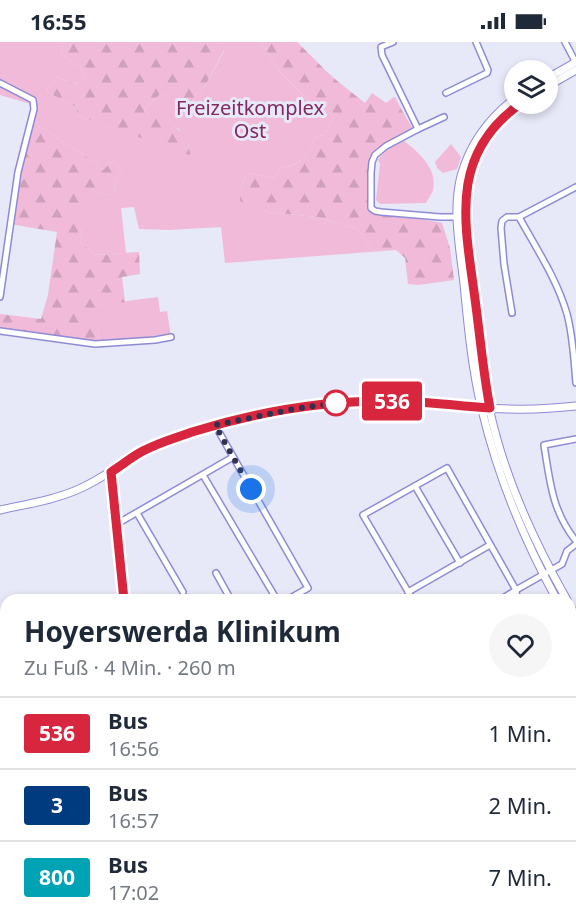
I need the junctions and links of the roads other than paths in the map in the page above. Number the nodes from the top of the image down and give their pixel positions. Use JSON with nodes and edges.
{"nodes":[{"id":1,"x":393,"y":42,"type":"edge"},
{"id":2,"x":476,"y":42,"type":"edge"},
{"id":3,"x":565,"y":42,"type":"edge"},
{"id":4,"x":573,"y":53,"type":"edge"},
{"id":5,"x":576,"y":63,"type":"edge"},
{"id":6,"x":576,"y":70,"type":"edge"},
{"id":7,"x":558,"y":73,"type":"edge"},
{"id":8,"x":558,"y":80,"type":"edge"},
{"id":9,"x":0,"y":83,"type":"edge"},
{"id":10,"x":446,"y":93,"type":"dead end"},
{"id":11,"x":504,"y":108,"type":"edge"},
{"id":12,"x":507,"y":114,"type":"edge"},
{"id":13,"x":444,"y":117,"type":"dead end"},
{"id":14,"x":418,"y":129,"type":"junction"},
{"id":15,"x":576,"y":187,"type":"edge"},
{"id":16,"x":457,"y":217,"type":"junction"},
{"id":17,"x":465,"y":217,"type":"junction"},
{"id":18,"x":519,"y":217,"type":"junction"},
{"id":19,"x":0,"y":297,"type":"edge"},
{"id":20,"x":512,"y":313,"type":"dead end"},
{"id":21,"x":0,"y":331,"type":"edge"},
{"id":22,"x":171,"y":337,"type":"dead end"},
{"id":23,"x":576,"y":383,"type":"edge"},
{"id":24,"x":576,"y":406,"type":"edge"},
{"id":25,"x":481,"y":408,"type":"junction"},
{"id":26,"x":490,"y":408,"type":"junction"},
{"id":27,"x":215,"y":425,"type":"junction"},
{"id":28,"x":576,"y":439,"type":"edge"},
{"id":29,"x":233,"y":457,"type":"junction"},
{"id":30,"x":111,"y":472,"type":"junction"},
{"id":31,"x":203,"y":475,"type":"junction"},
{"id":32,"x":415,"y":486,"type":"junction"},
{"id":33,"x":0,"y":510,"type":"edge"},
{"id":34,"x":137,"y":513,"type":"junction"},
{"id":35,"x":115,"y":525,"type":"junction"},
{"id":36,"x":576,"y":543,"type":"edge"},
{"id":37,"x":490,"y":545,"type":"junction"},
{"id":38,"x":460,"y":563,"type":"junction"},
{"id":39,"x":550,"y":571,"type":"junction"},
{"id":40,"x":216,"y":573,"type":"dead end"},
{"id":41,"x":543,"y":575,"type":"junction"},
{"id":42,"x":516,"y":590,"type":"junction"},
{"id":43,"x":183,"y":592,"type":"dead end"},
{"id":44,"x":408,"y":592,"type":"joint"},
{"id":45,"x":123,"y":594,"type":"edge"},
{"id":46,"x":228,"y":594,"type":"edge"},
{"id":47,"x":273,"y":594,"type":"edge"},
{"id":48,"x":298,"y":594,"type":"edge"},
{"id":49,"x":510,"y":594,"type":"edge"},
{"id":50,"x":516,"y":594,"type":"edge"},
{"id":51,"x":554,"y":594,"type":"edge"},
{"id":52,"x":563,"y":594,"type":"edge"}],
"edges":[{"from":1,"to":14,"type":"street"},
{"from":2,"to":10,"type":"street"},
{"from":3,"to":4,"type":"street"},
{"from":4,"to":5,"type":"street"},
{"from":5,"to":7,"type":"street"},
{"from":6,"to":8,"type":"street"},
{"from":9,"to":19,"type":"street"},
{"from":11,"to":16,"type":"street"},
{"from":12,"to":17,"type":"street"},
{"from":13,"to":14,"type":"street"},
{"from":14,"to":16,"type":"street"},
{"from":15,"to":18,"type":"street"},
{"from":16,"to":17,"type":"street"},
{"from":16,"to":25,"type":"street"},
{"from":17,"to":26,"type":"street"},
{"from":18,"to":20,"type":"street"},
{"from":18,"to":23,"type":"street"},
{"from":21,"to":22,"type":"street"},
{"from":24,"to":26,"type":"street"},
{"from":25,"to":26,"type":"street"},
{"from":25,"to":27,"type":"street"},
{"from":25,"to":41,"type":"street"},
{"from":26,"to":39,"type":"street"},
{"from":27,"to":29,"type":"street"},
{"from":27,"to":30,"type":"street"},
{"from":28,"to":36,"type":"street"},
{"from":29,"to":31,"type":"street"},
{"from":29,"to":48,"type":"street"},
{"from":30,"to":33,"type":"street"},
{"from":30,"to":35,"type":"street"},
{"from":31,"to":34,"type":"street"},
{"from":31,"to":47,"type":"street"},
{"from":32,"to":37,"type":"street"},
{"from":32,"to":38,"type":"street"},
{"from":32,"to":44,"type":"street"},
{"from":34,"to":35,"type":"street"},
{"from":34,"to":43,"type":"street"},
{"from":35,"to":45,"type":"street"},
{"from":36,"to":39,"type":"street"},
{"from":37,"to":38,"type":"street"},
{"from":37,"to":42,"type":"street"},
{"from":38,"to":44,"type":"street"},
{"from":39,"to":41,"type":"street"},
{"from":39,"to":52,"type":"street"},
{"from":40,"to":46,"type":"street"},
{"from":41,"to":42,"type":"street"},
{"from":41,"to":51,"type":"street"},
{"from":42,"to":49,"type":"street"},
{"from":42,"to":50,"type":"street"}]}
